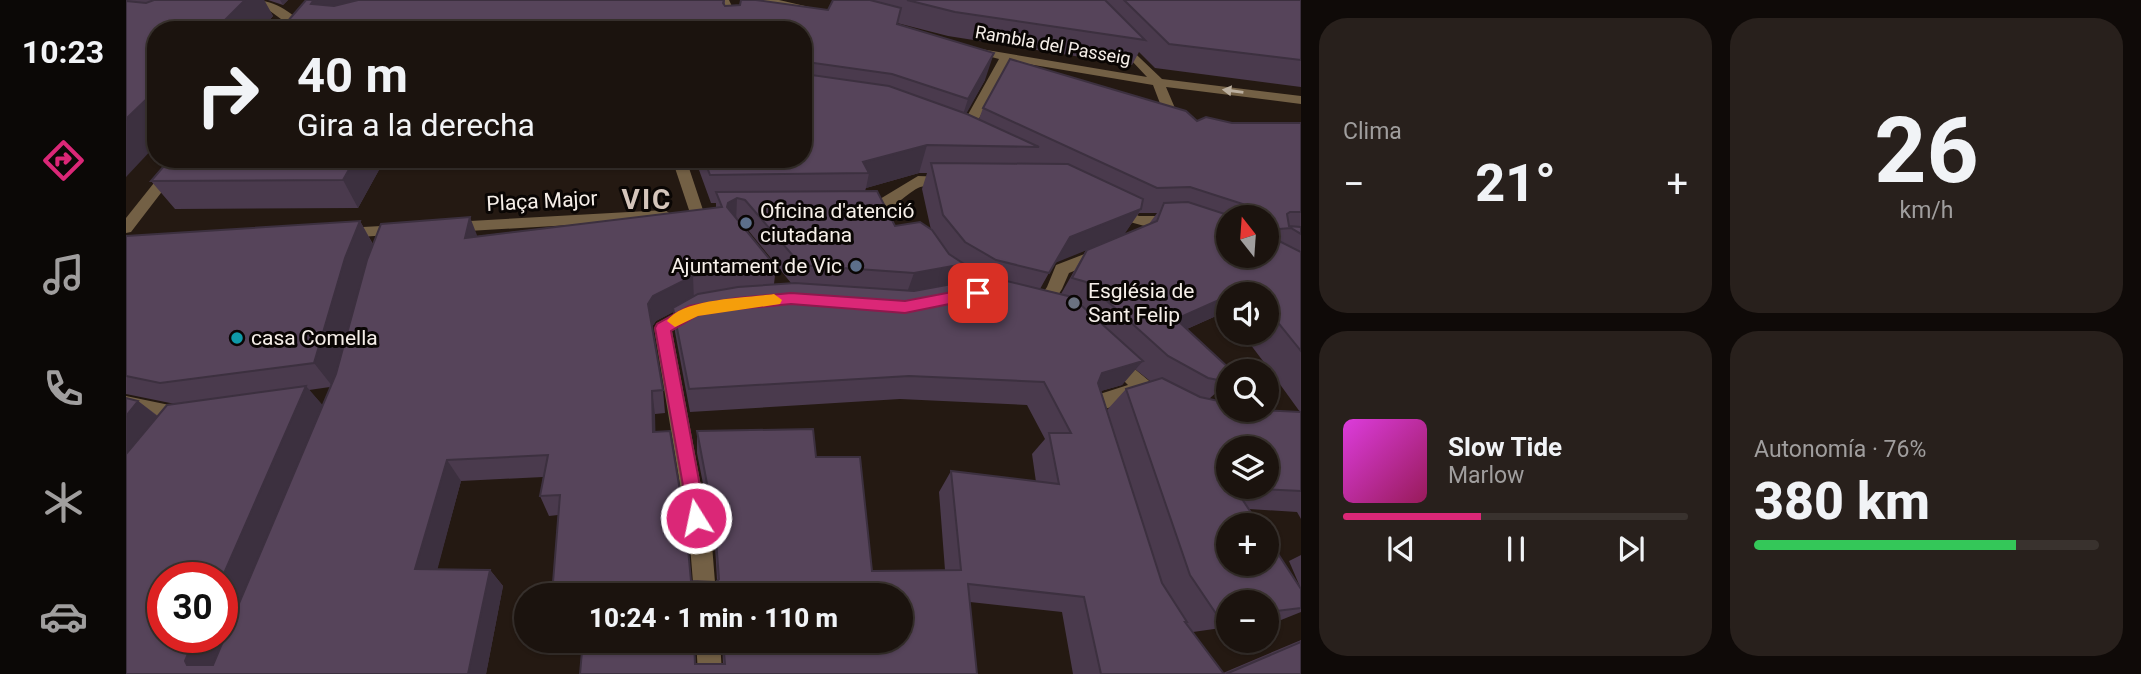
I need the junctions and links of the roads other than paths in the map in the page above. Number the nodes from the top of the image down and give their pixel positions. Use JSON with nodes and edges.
{"nodes":[{"id":1,"x":260,"y":0,"type":"edge"},
{"id":2,"x":724,"y":0,"type":"edge"},
{"id":3,"x":760,"y":0,"type":"edge"},
{"id":4,"x":821,"y":10,"type":"edge"},
{"id":5,"x":293,"y":21,"type":"edge"},
{"id":6,"x":733,"y":21,"type":"edge"},
{"id":7,"x":1108,"y":29,"type":"edge"},
{"id":8,"x":956,"y":44,"type":"edge"},
{"id":9,"x":1006,"y":57,"type":"junction"},
{"id":10,"x":1157,"y":81,"type":"junction"},
{"id":11,"x":1301,"y":100,"type":"edge"},
{"id":12,"x":962,"y":136,"type":"edge"},
{"id":13,"x":1181,"y":140,"type":"edge"},
{"id":14,"x":174,"y":168,"type":"edge"},
{"id":15,"x":682,"y":168,"type":"edge"},
{"id":16,"x":960,"y":182,"type":"edge"},
{"id":17,"x":1102,"y":205,"type":"edge"},
{"id":18,"x":714,"y":210,"type":"edge"},
{"id":19,"x":874,"y":211,"type":"edge"},
{"id":20,"x":697,"y":213,"type":"junction"},
{"id":21,"x":1137,"y":220,"type":"junction"},
{"id":22,"x":1194,"y":228,"type":"edge"},
{"id":23,"x":391,"y":231,"type":"junction"},
{"id":24,"x":129,"y":233,"type":"edge"},
{"id":25,"x":323,"y":233,"type":"edge"},
{"id":26,"x":1133,"y":240,"type":"edge"},
{"id":27,"x":1110,"y":250,"type":"edge"},
{"id":28,"x":383,"y":252,"type":"edge"},
{"id":29,"x":716,"y":307,"type":"edge"},
{"id":30,"x":1062,"y":314,"type":"edge"},
{"id":31,"x":1102,"y":352,"type":"edge"},
{"id":32,"x":1142,"y":389,"type":"junction"},
{"id":33,"x":126,"y":404,"type":"edge"},
{"id":34,"x":1177,"y":408,"type":"edge"},
{"id":35,"x":1098,"y":431,"type":"edge"},
{"id":36,"x":172,"y":436,"type":"edge"},
{"id":37,"x":704,"y":583,"type":"edge"},
{"id":38,"x":709,"y":653,"type":"edge"},
{"id":39,"x":710,"y":674,"type":"edge"}],
"edges":[{"from":1,"to":5,"type":"street"},
{"from":2,"to":6,"type":"street"},
{"from":3,"to":4,"type":"street"},
{"from":7,"to":10,"type":"street"},
{"from":8,"to":9,"type":"street","name":"Rambla del Passeig"},
{"from":9,"to":10,"type":"street","name":"Rambla del Passeig"},
{"from":9,"to":12,"type":"street"},
{"from":11,"to":10,"type":"street","name":"Rambla del Passeig","one_way":true},
{"from":10,"to":13,"type":"street"},
{"from":14,"to":24,"type":"street"},
{"from":15,"to":20,"type":"street"},
{"from":16,"to":19,"type":"street"},
{"from":17,"to":21,"type":"street"},
{"from":18,"to":20,"type":"street","name":"Plaça Major"},
{"from":20,"to":23,"type":"street","name":"Plaça Major"},
{"from":21,"to":22,"type":"street"},
{"from":21,"to":26,"type":"street"},
{"from":23,"to":25,"type":"street","name":"Plaça Major"},
{"from":23,"to":28,"type":"street"},
{"from":27,"to":30,"type":"street"},
{"from":29,"to":37,"type":"street"},
{"from":31,"to":32,"type":"street"},
{"from":32,"to":34,"type":"street"},
{"from":32,"to":35,"type":"street"},
{"from":33,"to":36,"type":"street"},
{"from":38,"to":39,"type":"street"}]}
